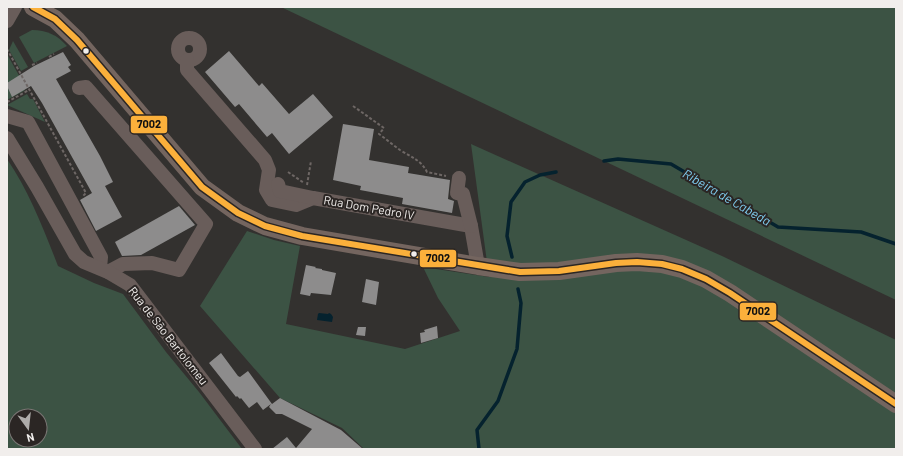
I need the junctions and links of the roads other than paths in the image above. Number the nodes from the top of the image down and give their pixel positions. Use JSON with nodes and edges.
{"nodes":[{"id":1,"x":15,"y":7,"type":"edge"},
{"id":2,"x":34,"y":7,"type":"edge"},
{"id":3,"x":7,"y":21,"type":"edge"},
{"id":4,"x":187,"y":60,"type":"dead end"},
{"id":5,"x":79,"y":88,"type":"dead end"},
{"id":6,"x":7,"y":116,"type":"edge"},
{"id":7,"x":7,"y":138,"type":"edge"},
{"id":8,"x":459,"y":178,"type":"road end"},
{"id":9,"x":278,"y":184,"type":"dead end"},
{"id":10,"x":308,"y":193,"type":"junction"},
{"id":11,"x":471,"y":226,"type":"junction"},
{"id":12,"x":478,"y":266,"type":"junction"},
{"id":13,"x":104,"y":270,"type":"junction"},
{"id":14,"x":896,"y":404,"type":"edge"},
{"id":15,"x":255,"y":449,"type":"edge"}],
"edges":[{"from":1,"to":3,"type":"street"},
{"from":2,"to":12,"type":"main road"},
{"from":4,"to":10,"type":"street","name":"Rua Dom Pedro IV"},
{"from":5,"to":13,"type":"street"},
{"from":6,"to":13,"type":"street"},
{"from":7,"to":13,"type":"street","name":"Rua de São Bartolomeu"},
{"from":8,"to":11,"type":"street"},
{"from":9,"to":10,"type":"street"},
{"from":10,"to":11,"type":"street","name":"Rua Dom Pedro IV"},
{"from":11,"to":12,"type":"street"},
{"from":12,"to":14,"type":"main road"},
{"from":13,"to":15,"type":"street","name":"Rua de São Bartolomeu"}]}
